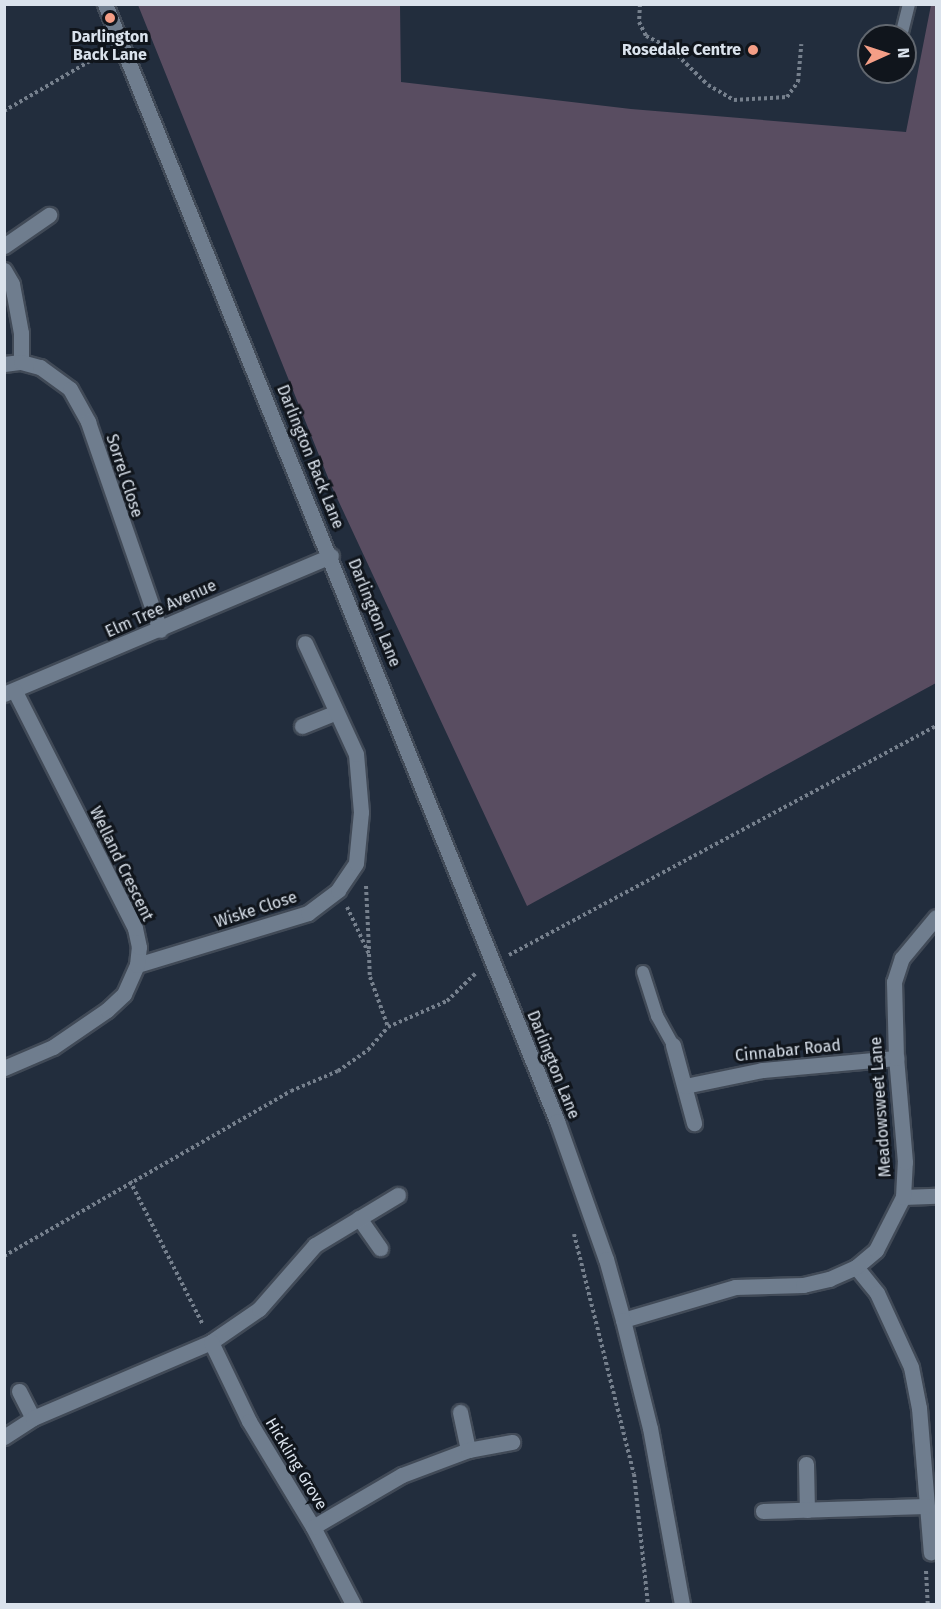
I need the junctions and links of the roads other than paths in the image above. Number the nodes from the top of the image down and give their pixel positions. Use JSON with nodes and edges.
{"nodes":[{"id":1,"x":105,"y":4,"type":"edge"},
{"id":2,"x":909,"y":4,"type":"edge"},
{"id":3,"x":904,"y":24,"type":"edge"},
{"id":4,"x":49,"y":215,"type":"dead end"},
{"id":5,"x":4,"y":246,"type":"edge"},
{"id":6,"x":4,"y":270,"type":"edge"},
{"id":7,"x":21,"y":362,"type":"junction"},
{"id":8,"x":4,"y":364,"type":"edge"},
{"id":9,"x":331,"y":556,"type":"junction"},
{"id":10,"x":160,"y":630,"type":"junction"},
{"id":11,"x":305,"y":644,"type":"dead end"},
{"id":12,"x":10,"y":692,"type":"edge"},
{"id":13,"x":336,"y":712,"type":"junction"},
{"id":14,"x":302,"y":726,"type":"dead end"},
{"id":15,"x":936,"y":917,"type":"edge"},
{"id":16,"x":137,"y":965,"type":"junction"},
{"id":17,"x":643,"y":972,"type":"dead end"},
{"id":18,"x":673,"y":1045,"type":"joint"},
{"id":19,"x":896,"y":1058,"type":"junction"},
{"id":20,"x":4,"y":1068,"type":"edge"},
{"id":21,"x":685,"y":1086,"type":"junction"},
{"id":22,"x":694,"y":1123,"type":"dead end"},
{"id":23,"x":398,"y":1194,"type":"dead end"},
{"id":24,"x":936,"y":1196,"type":"edge"},
{"id":25,"x":903,"y":1197,"type":"junction"},
{"id":26,"x":359,"y":1218,"type":"junction"},
{"id":27,"x":380,"y":1248,"type":"dead end"},
{"id":28,"x":856,"y":1267,"type":"junction"},
{"id":29,"x":623,"y":1320,"type":"junction"},
{"id":30,"x":210,"y":1342,"type":"junction"},
{"id":31,"x":19,"y":1391,"type":"dead end"},
{"id":32,"x":460,"y":1412,"type":"dead end"},
{"id":33,"x":33,"y":1418,"type":"junction"},
{"id":34,"x":4,"y":1437,"type":"edge"},
{"id":35,"x":512,"y":1442,"type":"dead end"},
{"id":36,"x":468,"y":1450,"type":"junction"},
{"id":37,"x":806,"y":1464,"type":"dead end"},
{"id":38,"x":926,"y":1506,"type":"junction"},
{"id":39,"x":807,"y":1510,"type":"junction"},
{"id":40,"x":763,"y":1511,"type":"dead end"},
{"id":41,"x":313,"y":1527,"type":"junction"},
{"id":42,"x":931,"y":1553,"type":"road end"},
{"id":43,"x":353,"y":1605,"type":"edge"},
{"id":44,"x":682,"y":1605,"type":"edge"}],
"edges":[{"from":1,"to":9,"type":"street","name":"Darlington Back Lane"},
{"from":2,"to":3,"type":"lane"},
{"from":4,"to":5,"type":"street"},
{"from":6,"to":7,"type":"street"},
{"from":7,"to":8,"type":"street","name":"Sorrel Close"},
{"from":7,"to":10,"type":"street","name":"Sorrel Close"},
{"from":9,"to":10,"type":"street","name":"Elm Tree Avenue"},
{"from":9,"to":29,"type":"street","name":"Darlington Lane"},
{"from":10,"to":12,"type":"street","name":"Elm Tree Avenue"},
{"from":11,"to":13,"type":"street","name":"Wiske Close"},
{"from":12,"to":16,"type":"street","name":"Welland Crescent"},
{"from":13,"to":14,"type":"street"},
{"from":13,"to":16,"type":"street","name":"Wiske Close"},
{"from":15,"to":19,"type":"street","name":"Meadowsweet Lane"},
{"from":16,"to":20,"type":"street","name":"Welland Crescent"},
{"from":17,"to":18,"type":"lane"},
{"from":18,"to":21,"type":"street"},
{"from":19,"to":21,"type":"street","name":"Cinnabar Road"},
{"from":19,"to":25,"type":"street","name":"Meadowsweet Lane"},
{"from":21,"to":22,"type":"street"},
{"from":23,"to":26,"type":"street"},
{"from":24,"to":25,"type":"street"},
{"from":25,"to":28,"type":"street","name":"Meadowsweet Lane"},
{"from":26,"to":27,"type":"street"},
{"from":26,"to":30,"type":"street"},
{"from":28,"to":29,"type":"street","name":"Meadowsweet Lane"},
{"from":28,"to":38,"type":"street"},
{"from":29,"to":44,"type":"street","name":"Darlington Lane"},
{"from":30,"to":33,"type":"street"},
{"from":30,"to":41,"type":"street","name":"Hickling Grove"},
{"from":31,"to":33,"type":"street"},
{"from":32,"to":36,"type":"street"},
{"from":33,"to":34,"type":"street"},
{"from":35,"to":36,"type":"street"},
{"from":36,"to":41,"type":"street"},
{"from":37,"to":39,"type":"street"},
{"from":38,"to":39,"type":"street"},
{"from":38,"to":42,"type":"street"},
{"from":39,"to":40,"type":"street"},
{"from":41,"to":43,"type":"street","name":"Hickling Grove"}]}
